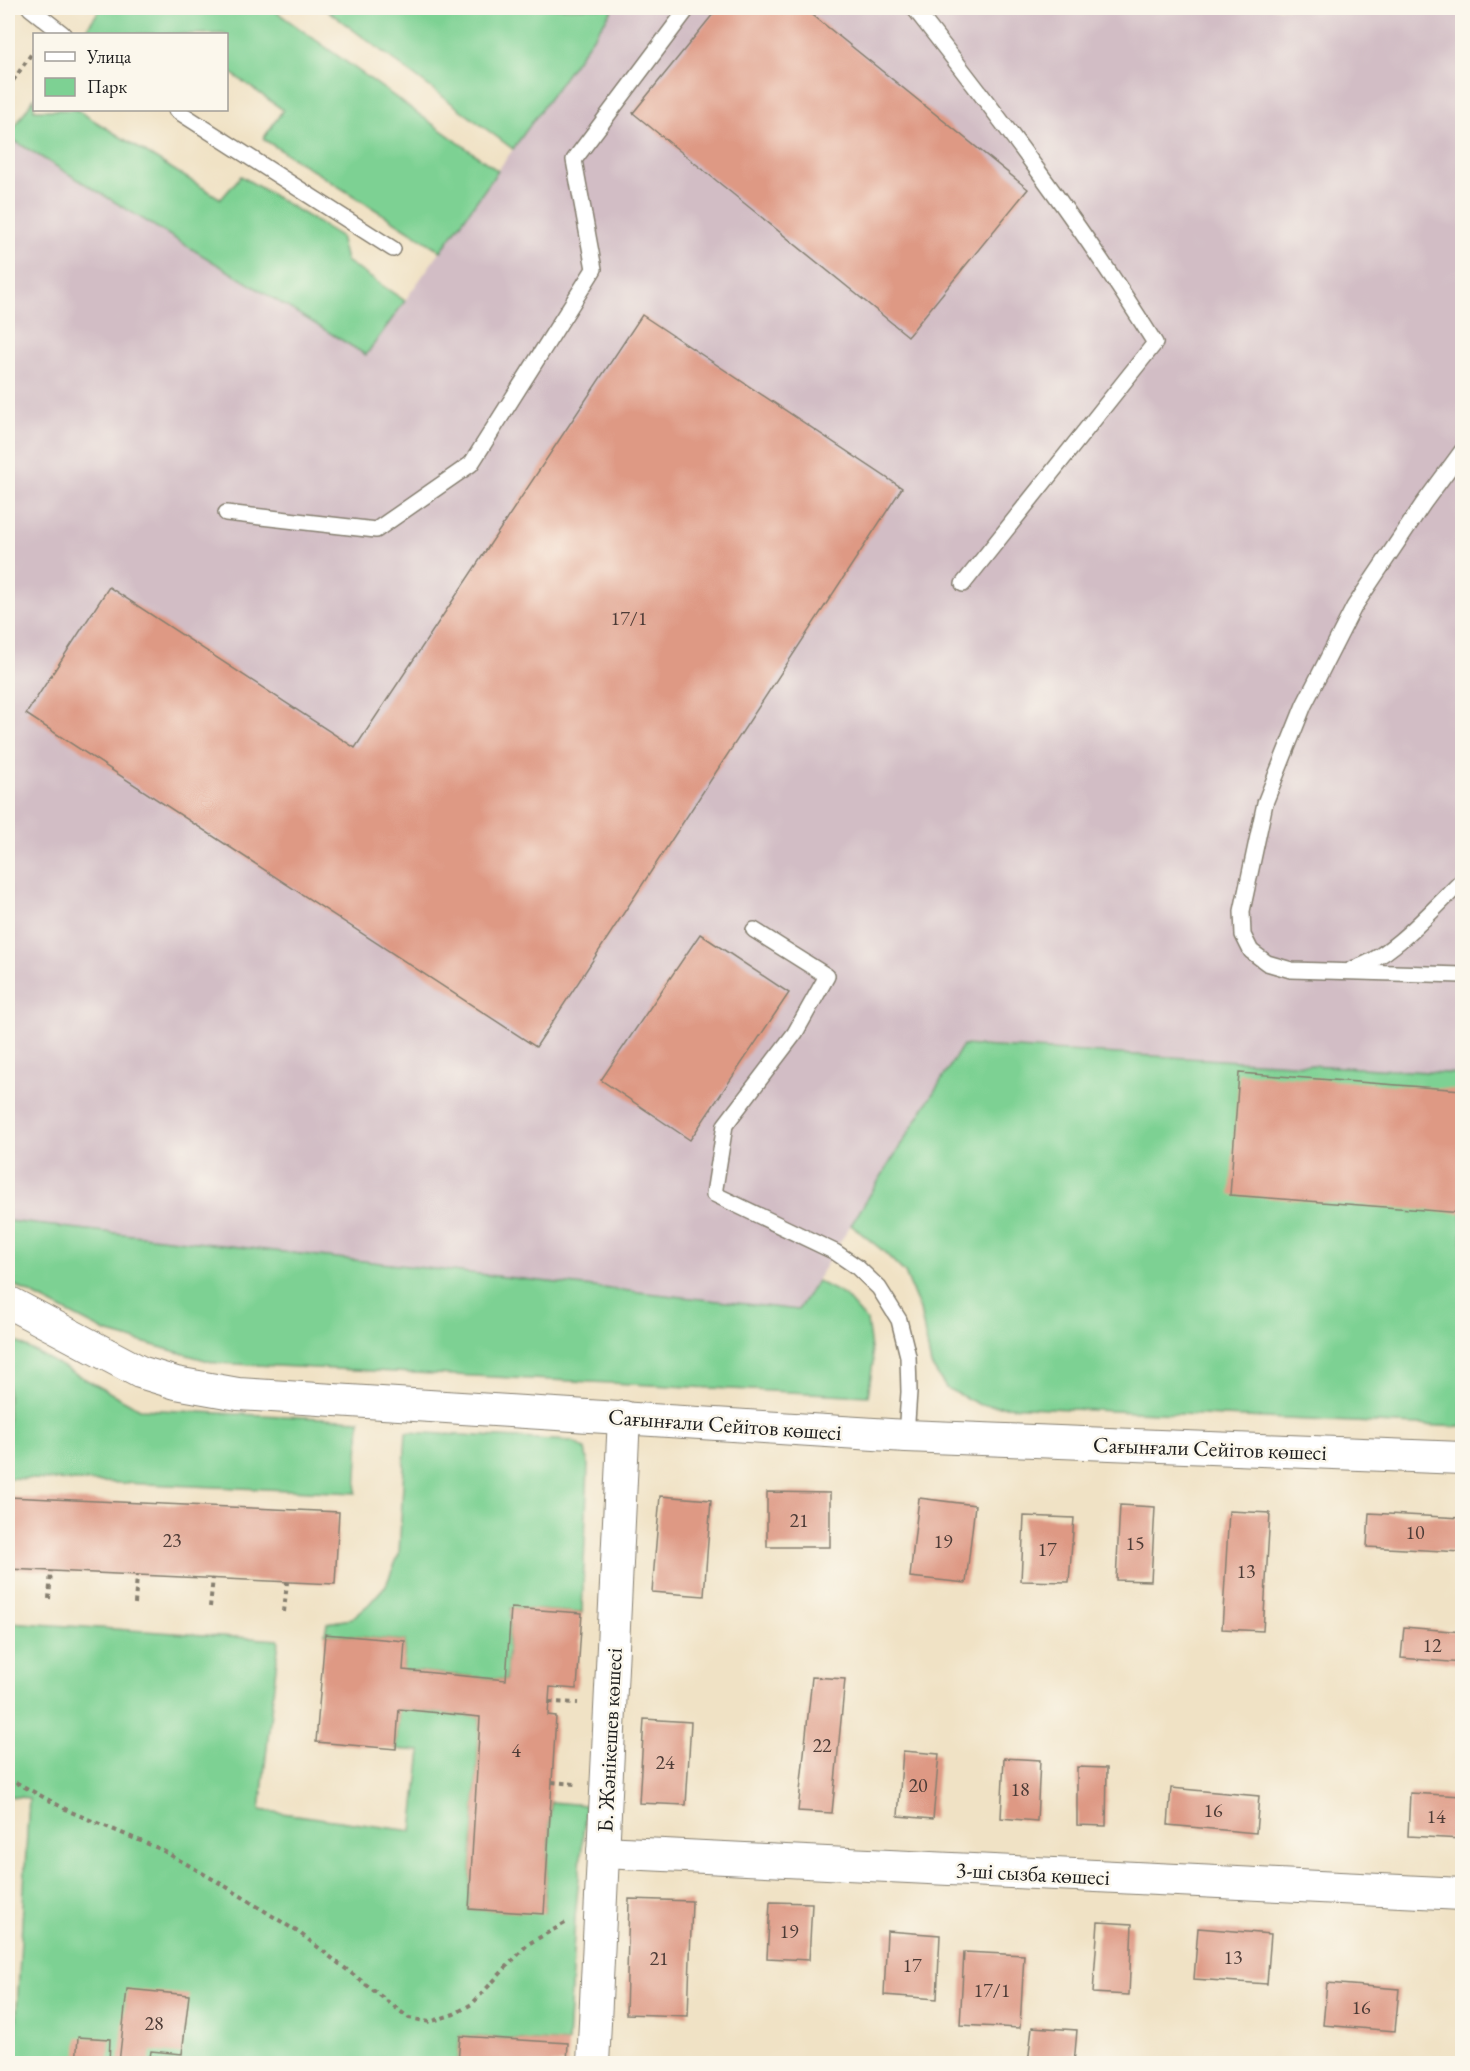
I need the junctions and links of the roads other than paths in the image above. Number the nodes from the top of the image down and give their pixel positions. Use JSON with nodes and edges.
{"nodes":[{"id":1,"x":30,"y":8,"type":"edge"},
{"id":2,"x":688,"y":8,"type":"edge"},
{"id":3,"x":914,"y":8,"type":"edge"},
{"id":4,"x":62,"y":33,"type":"edge"},
{"id":5,"x":178,"y":111,"type":"edge"},
{"id":6,"x":393,"y":249,"type":"dead end"},
{"id":7,"x":1462,"y":454,"type":"edge"},
{"id":8,"x":226,"y":513,"type":"dead end"},
{"id":9,"x":963,"y":584,"type":"dead end"},
{"id":10,"x":1462,"y":881,"type":"edge"},
{"id":11,"x":754,"y":930,"type":"dead end"},
{"id":12,"x":1340,"y":972,"type":"junction"},
{"id":13,"x":1462,"y":975,"type":"edge"},
{"id":14,"x":8,"y":1302,"type":"edge"},
{"id":15,"x":624,"y":1417,"type":"junction"},
{"id":16,"x":906,"y":1436,"type":"junction"},
{"id":17,"x":1462,"y":1458,"type":"edge"},
{"id":18,"x":603,"y":1852,"type":"junction"},
{"id":19,"x":1462,"y":1894,"type":"edge"},
{"id":20,"x":593,"y":2064,"type":"edge"}],
"edges":[{"from":1,"to":4,"type":"lane"},
{"from":2,"to":8,"type":"lane"},
{"from":3,"to":9,"type":"lane"},
{"from":5,"to":6,"type":"lane"},
{"from":7,"to":12,"type":"lane"},
{"from":10,"to":12,"type":"lane"},
{"from":11,"to":16,"type":"lane"},
{"from":12,"to":13,"type":"lane"},
{"from":14,"to":15,"type":"street","name":"Сағынғали Сейітов көшесі"},
{"from":15,"to":16,"type":"street","name":"Сағынғали Сейітов көшесі"},
{"from":15,"to":18,"type":"street","name":"Б. Жәнікешев көшесі"},
{"from":16,"to":17,"type":"street","name":"Сағынғали Сейітов көшесі"},
{"from":18,"to":19,"type":"street","name":"3-ші сызба көшесі"},
{"from":18,"to":20,"type":"street","name":"Б. Жәнікешев көшесі"}]}
